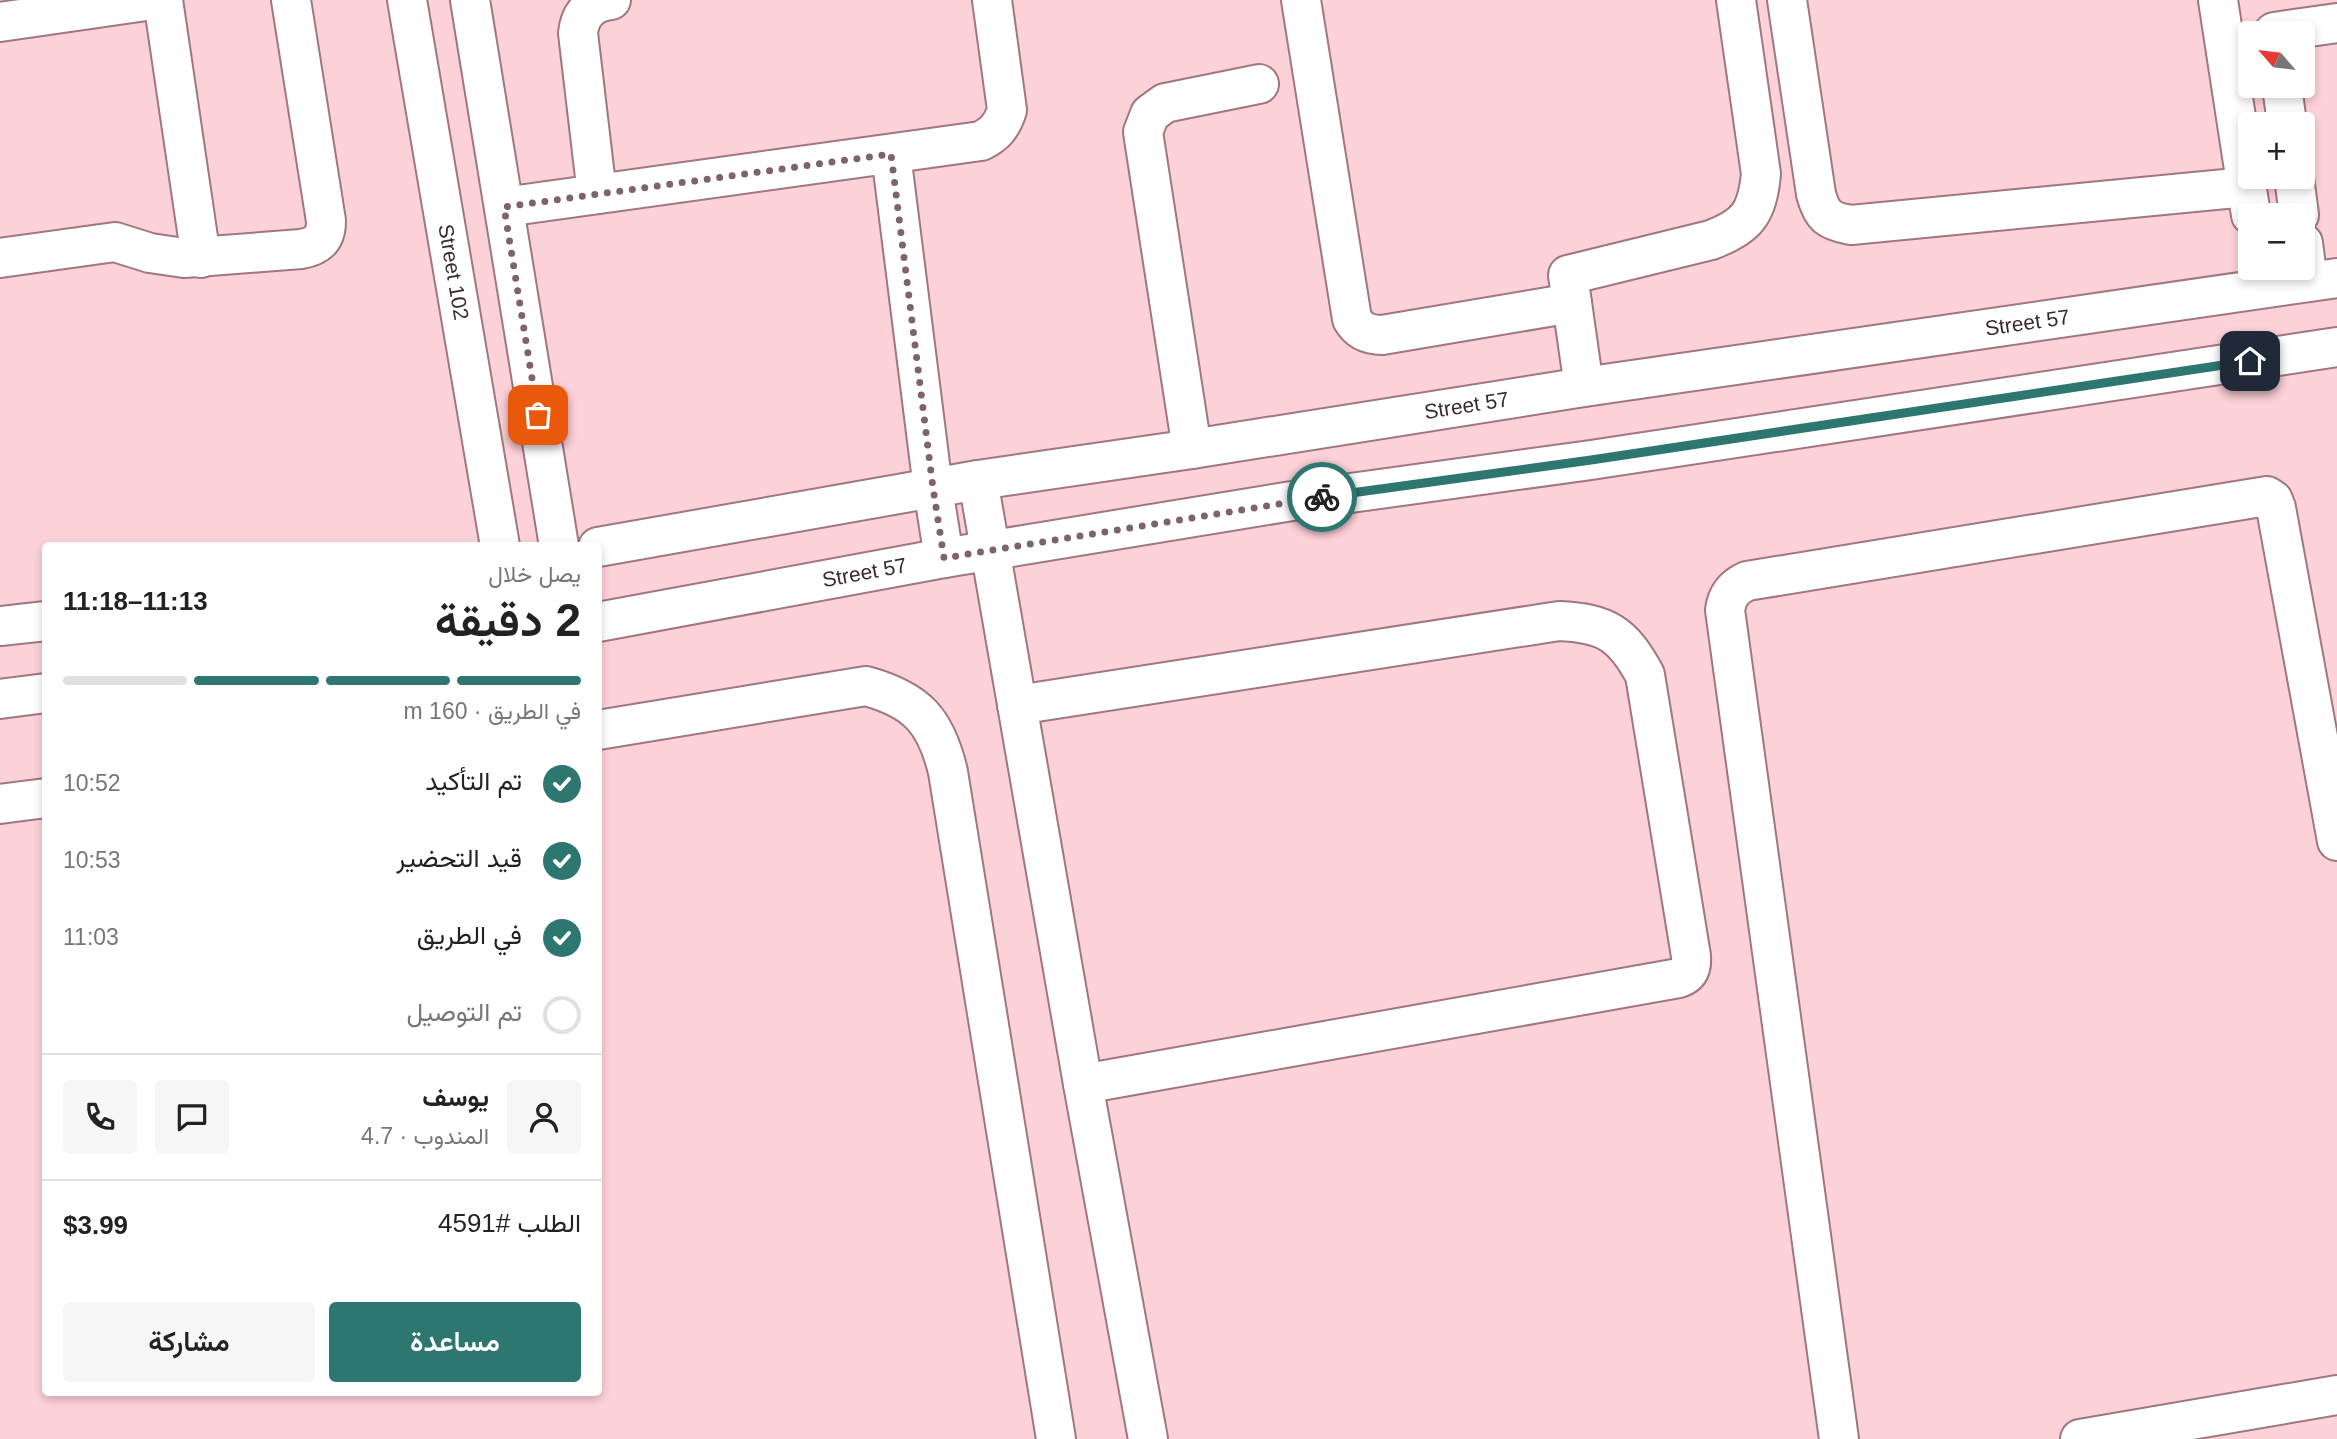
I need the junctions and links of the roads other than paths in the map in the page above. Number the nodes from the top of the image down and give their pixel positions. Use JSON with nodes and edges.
{"nodes":[{"id":1,"x":152,"y":0,"type":"edge"},
{"id":2,"x":163,"y":0,"type":"edge"},
{"id":3,"x":292,"y":0,"type":"edge"},
{"id":4,"x":407,"y":0,"type":"edge"},
{"id":5,"x":470,"y":0,"type":"edge"},
{"id":6,"x":611,"y":0,"type":"edge"},
{"id":7,"x":992,"y":0,"type":"edge"},
{"id":8,"x":1301,"y":0,"type":"edge"},
{"id":9,"x":1736,"y":0,"type":"edge"},
{"id":10,"x":1787,"y":0,"type":"edge"},
{"id":11,"x":2218,"y":0,"type":"edge"},
{"id":12,"x":0,"y":22,"type":"edge"},
{"id":13,"x":2315,"y":23,"type":"edge"},
{"id":14,"x":2337,"y":23,"type":"edge"},
{"id":15,"x":1259,"y":84,"type":"dead end"},
{"id":16,"x":891,"y":154,"type":"junction"},
{"id":17,"x":597,"y":194,"type":"junction"},
{"id":18,"x":2248,"y":201,"type":"edge"},
{"id":19,"x":504,"y":207,"type":"junction"},
{"id":20,"x":0,"y":258,"type":"edge"},
{"id":21,"x":201,"y":258,"type":"junction"},
{"id":22,"x":2253,"y":280,"type":"edge"},
{"id":23,"x":1572,"y":303,"type":"junction"},
{"id":24,"x":2337,"y":347,"type":"edge"},
{"id":25,"x":1584,"y":387,"type":"junction"},
{"id":26,"x":1192,"y":449,"type":"junction"},
{"id":27,"x":978,"y":480,"type":"junction"},
{"id":28,"x":933,"y":488,"type":"junction"},
{"id":29,"x":499,"y":542,"type":"edge"},
{"id":30,"x":558,"y":542,"type":"edge"},
{"id":31,"x":602,"y":547,"type":"edge"},
{"id":32,"x":990,"y":552,"type":"junction"},
{"id":33,"x":944,"y":558,"type":"junction"},
{"id":34,"x":42,"y":621,"type":"edge"},
{"id":35,"x":602,"y":621,"type":"edge"},
{"id":36,"x":0,"y":626,"type":"edge"},
{"id":37,"x":42,"y":694,"type":"edge"},
{"id":38,"x":0,"y":699,"type":"edge"},
{"id":39,"x":1017,"y":705,"type":"junction"},
{"id":40,"x":602,"y":729,"type":"edge"},
{"id":41,"x":42,"y":799,"type":"edge"},
{"id":42,"x":0,"y":804,"type":"edge"},
{"id":43,"x":2337,"y":841,"type":"edge"},
{"id":44,"x":1083,"y":1084,"type":"junction"},
{"id":45,"x":2337,"y":1395,"type":"edge"},
{"id":46,"x":1056,"y":1439,"type":"edge"},
{"id":47,"x":1148,"y":1439,"type":"edge"},
{"id":48,"x":1839,"y":1439,"type":"edge"},
{"id":49,"x":2080,"y":1439,"type":"edge"}],
"edges":[{"from":1,"to":12,"type":"lane"},
{"from":2,"to":21,"type":"lane"},
{"from":3,"to":21,"type":"lane"},
{"from":4,"to":29,"type":"lane","name":"Street 102"},
{"from":5,"to":19,"type":"lane"},
{"from":6,"to":17,"type":"lane"},
{"from":7,"to":16,"type":"lane"},
{"from":8,"to":23,"type":"lane"},
{"from":9,"to":23,"type":"lane"},
{"from":10,"to":18,"type":"lane"},
{"from":11,"to":18,"type":"lane"},
{"from":13,"to":14,"type":"lane"},
{"from":15,"to":26,"type":"lane"},
{"from":16,"to":17,"type":"lane"},
{"from":16,"to":28,"type":"lane"},
{"from":17,"to":19,"type":"lane"},
{"from":19,"to":30,"type":"lane"},
{"from":20,"to":21,"type":"lane"},
{"from":22,"to":25,"type":"lane","name":"Street 57"},
{"from":23,"to":25,"type":"lane"},
{"from":24,"to":32,"type":"lane","name":"Street 57"},
{"from":25,"to":26,"type":"lane","name":"Street 57"},
{"from":26,"to":27,"type":"lane","name":"Street 57"},
{"from":27,"to":28,"type":"lane","name":"Street 57"},
{"from":27,"to":32,"type":"lane"},
{"from":28,"to":31,"type":"lane","name":"Street 57"},
{"from":28,"to":33,"type":"lane"},
{"from":32,"to":33,"type":"lane","name":"Street 57"},
{"from":32,"to":39,"type":"lane"},
{"from":33,"to":35,"type":"lane","name":"Street 57"},
{"from":34,"to":36,"type":"lane"},
{"from":37,"to":38,"type":"lane"},
{"from":39,"to":44,"type":"lane"},
{"from":39,"to":44,"type":"lane"},
{"from":40,"to":46,"type":"lane"},
{"from":41,"to":42,"type":"lane"},
{"from":43,"to":48,"type":"lane"},
{"from":44,"to":47,"type":"lane"},
{"from":45,"to":49,"type":"lane"}]}
